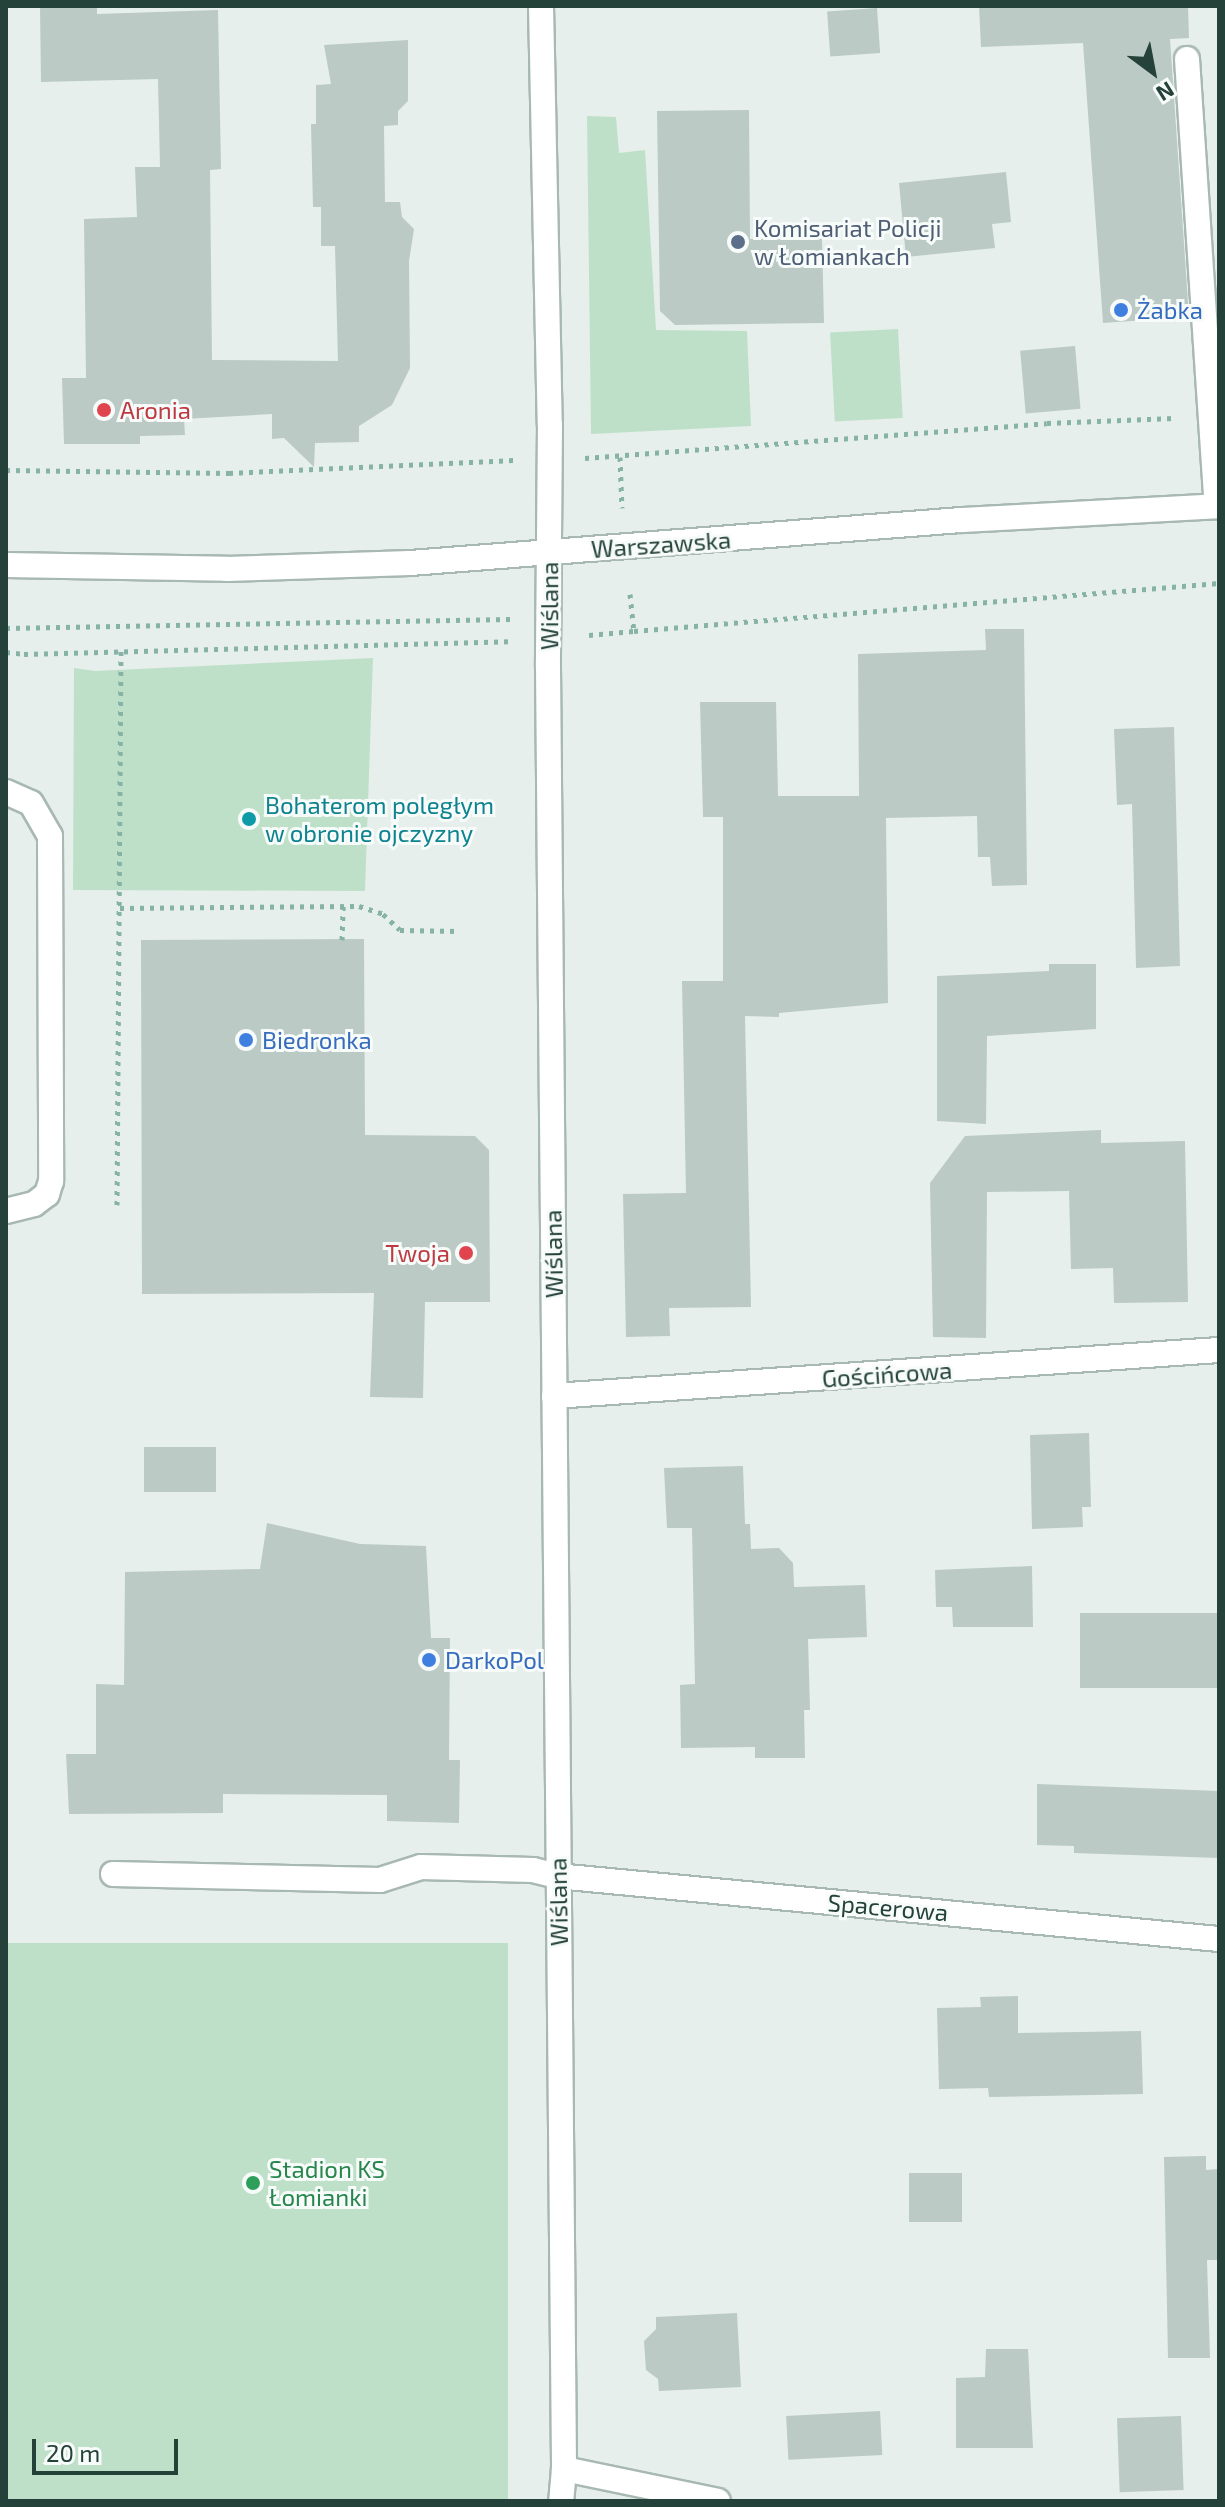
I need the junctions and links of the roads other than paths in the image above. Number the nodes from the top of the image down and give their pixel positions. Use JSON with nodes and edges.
{"nodes":[{"id":1,"x":541,"y":6,"type":"edge"},
{"id":2,"x":1187,"y":59,"type":"dead end"},
{"id":3,"x":1218,"y":506,"type":"edge"},
{"id":4,"x":549,"y":552,"type":"junction"},
{"id":5,"x":6,"y":565,"type":"edge"},
{"id":6,"x":6,"y":792,"type":"edge"},
{"id":7,"x":6,"y":1211,"type":"edge"},
{"id":8,"x":1219,"y":1350,"type":"edge"},
{"id":9,"x":554,"y":1396,"type":"junction"},
{"id":10,"x":113,"y":1874,"type":"dead end"},
{"id":11,"x":557,"y":1876,"type":"junction"},
{"id":12,"x":1219,"y":1939,"type":"edge"},
{"id":13,"x":564,"y":2469,"type":"junction"},
{"id":14,"x":561,"y":2501,"type":"edge"},
{"id":15,"x":718,"y":2501,"type":"edge"}],
"edges":[{"from":1,"to":4,"type":"street","name":"Wiślana"},
{"from":2,"to":3,"type":"street"},
{"from":3,"to":4,"type":"street","name":"Warszawska"},
{"from":4,"to":5,"type":"street","name":"Warszawska"},
{"from":4,"to":9,"type":"street","name":"Wiślana"},
{"from":6,"to":7,"type":"street"},
{"from":8,"to":9,"type":"street","name":"Gościńcowa"},
{"from":9,"to":11,"type":"street","name":"Wiślana"},
{"from":10,"to":11,"type":"street","name":"Spacerowa"},
{"from":11,"to":12,"type":"street","name":"Spacerowa"},
{"from":11,"to":13,"type":"street","name":"Wiślana"},
{"from":13,"to":14,"type":"street","name":"Wiślana"},
{"from":13,"to":15,"type":"street"}]}
